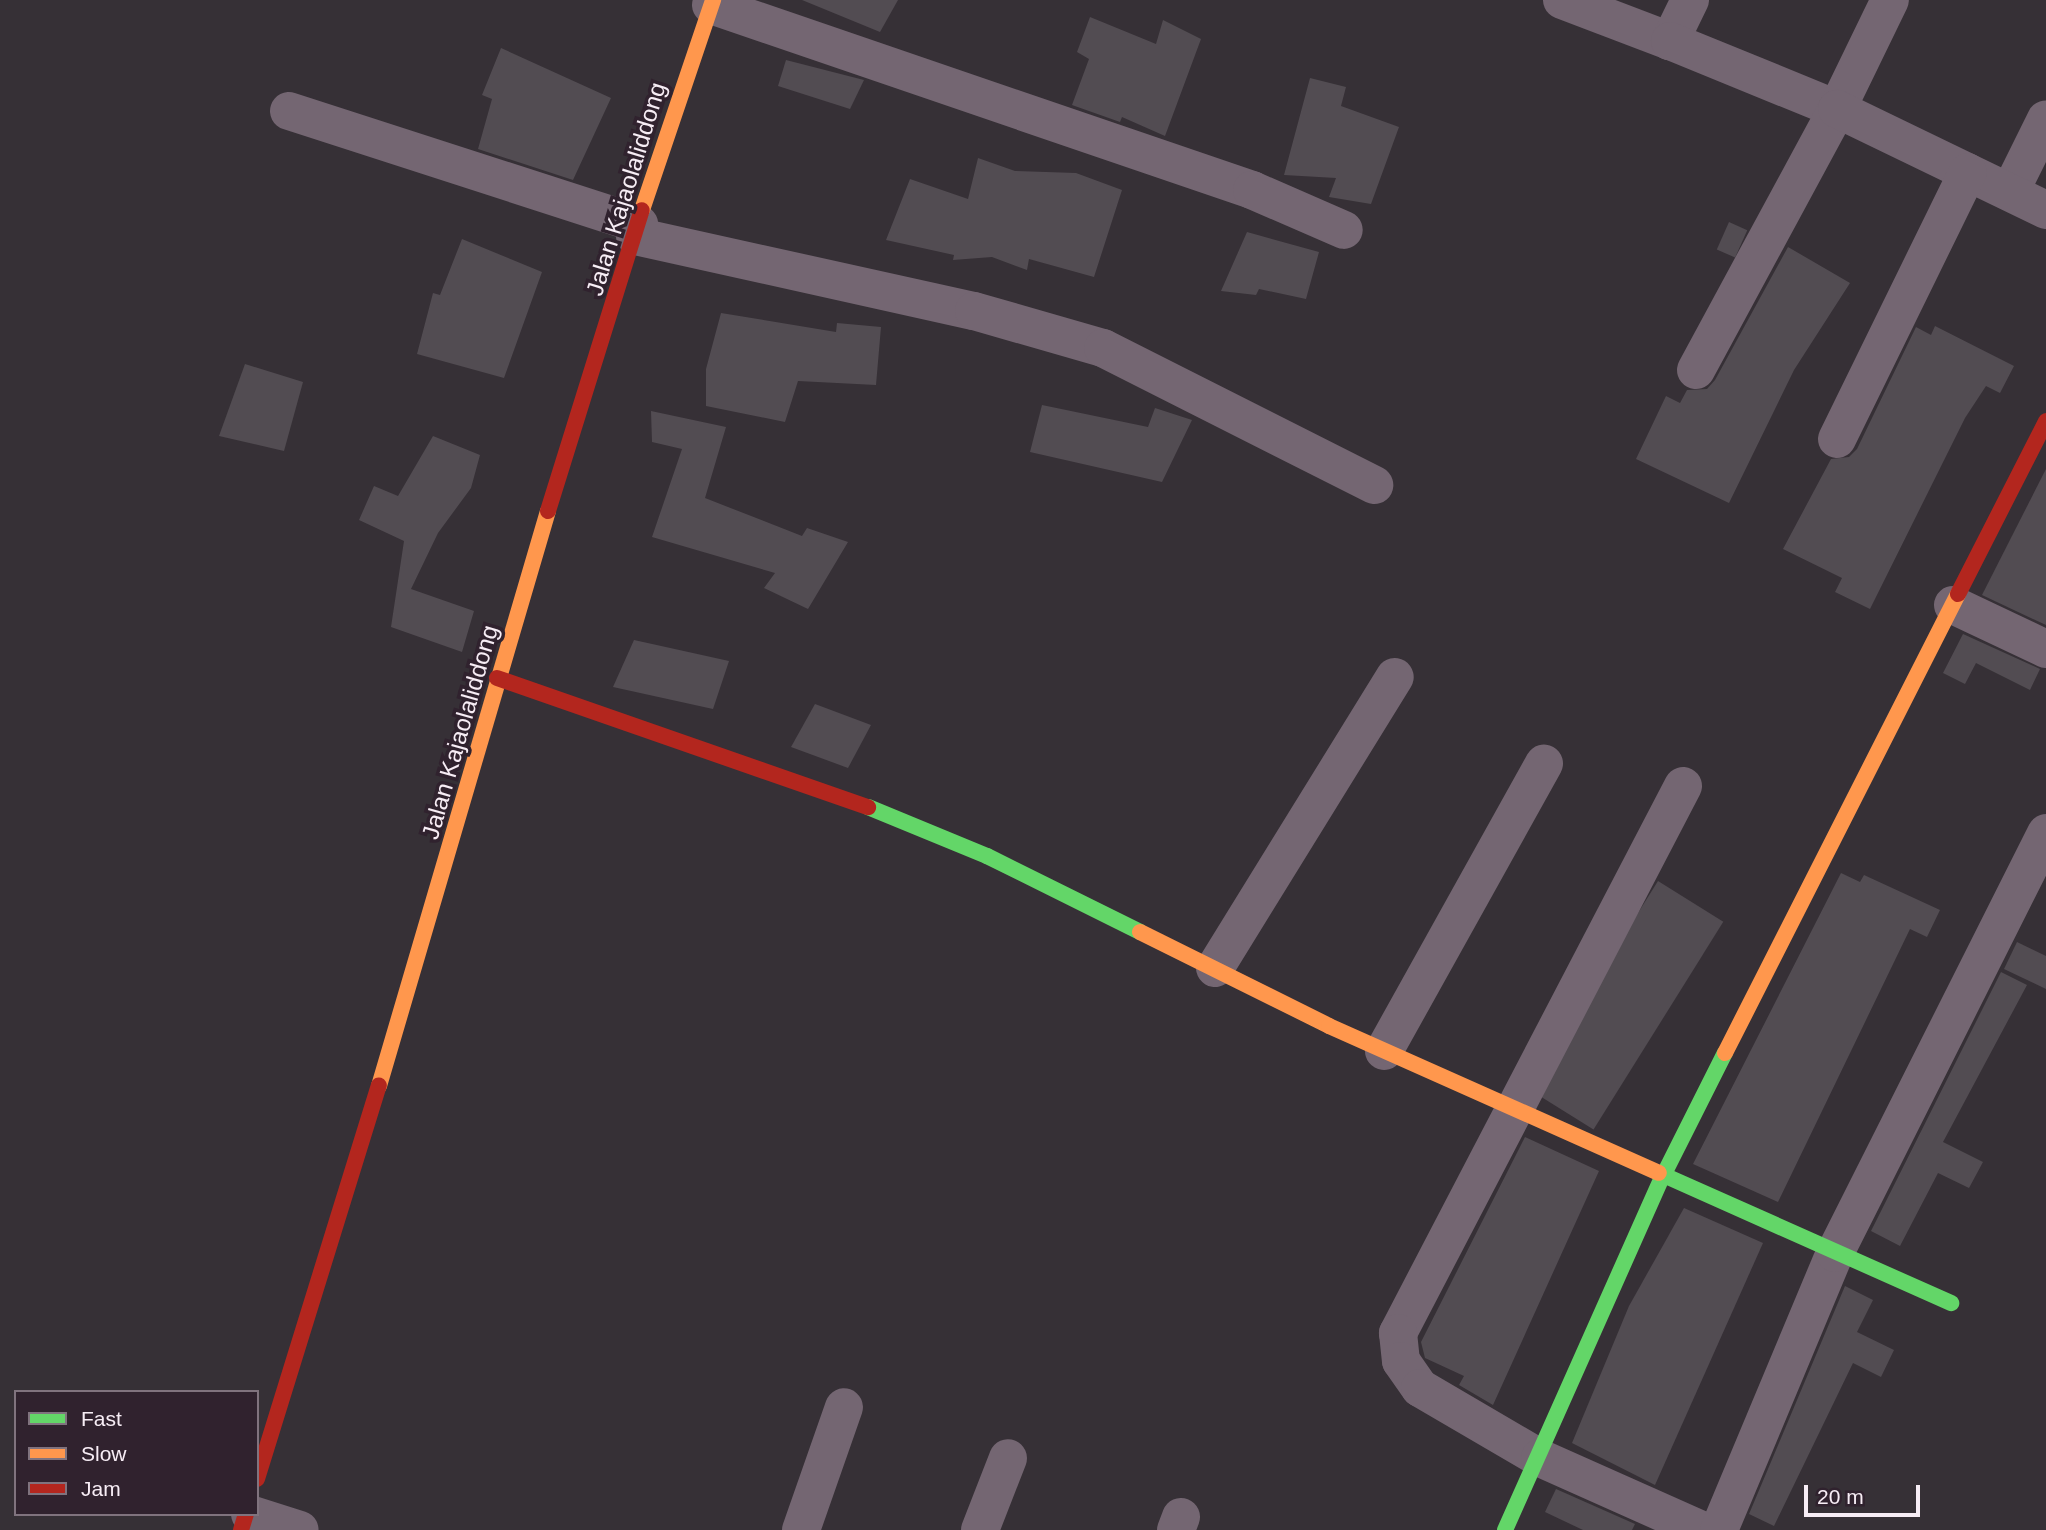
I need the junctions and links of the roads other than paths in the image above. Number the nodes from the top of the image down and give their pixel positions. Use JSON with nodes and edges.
{"nodes":[{"id":1,"x":1562,"y":0,"type":"edge"},
{"id":2,"x":1690,"y":0,"type":"edge"},
{"id":3,"x":1891,"y":0,"type":"edge"},
{"id":4,"x":712,"y":2,"type":"edge"},
{"id":5,"x":1670,"y":41,"type":"junction"},
{"id":6,"x":1837,"y":109,"type":"junction"},
{"id":7,"x":289,"y":111,"type":"dead end"},
{"id":8,"x":2046,"y":120,"type":"edge"},
{"id":9,"x":1968,"y":172,"type":"junction"},
{"id":10,"x":2010,"y":192,"type":"junction"},
{"id":11,"x":2046,"y":210,"type":"edge"},
{"id":12,"x":637,"y":230,"type":"junction"},
{"id":13,"x":1344,"y":230,"type":"dead end"},
{"id":14,"x":1696,"y":370,"type":"dead end"},
{"id":15,"x":2046,"y":421,"type":"edge"},
{"id":16,"x":1837,"y":439,"type":"dead end"},
{"id":17,"x":1374,"y":485,"type":"dead end"},
{"id":18,"x":1953,"y":605,"type":"junction"},
{"id":19,"x":2046,"y":649,"type":"edge"},
{"id":20,"x":1395,"y":677,"type":"dead end"},
{"id":21,"x":497,"y":678,"type":"junction"},
{"id":22,"x":1544,"y":763,"type":"dead end"},
{"id":23,"x":1683,"y":786,"type":"dead end"},
{"id":24,"x":2046,"y":833,"type":"edge"},
{"id":25,"x":1214,"y":968,"type":"junction"},
{"id":26,"x":1384,"y":1051,"type":"junction"},
{"id":27,"x":1513,"y":1108,"type":"junction"},
{"id":28,"x":1662,"y":1178,"type":"junction"},
{"id":29,"x":1835,"y":1252,"type":"junction"},
{"id":30,"x":1951,"y":1303,"type":"dead end"},
{"id":31,"x":844,"y":1406,"type":"dead end"},
{"id":32,"x":1008,"y":1458,"type":"dead end"},
{"id":33,"x":1540,"y":1458,"type":"junction"},
{"id":34,"x":259,"y":1473,"type":"edge"},
{"id":35,"x":254,"y":1516,"type":"edge"},
{"id":36,"x":300,"y":1530,"type":"edge"},
{"id":37,"x":801,"y":1530,"type":"edge"},
{"id":38,"x":980,"y":1530,"type":"edge"},
{"id":39,"x":1505,"y":1530,"type":"edge"},
{"id":40,"x":1702,"y":1530,"type":"edge"},
{"id":41,"x":1719,"y":1530,"type":"edge"}],
"edges":[{"from":1,"to":5,"type":"street"},
{"from":2,"to":5,"type":"street"},
{"from":3,"to":6,"type":"street"},
{"from":4,"to":12,"type":"street","name":"Jalan Kajaolaliddong"},
{"from":4,"to":13,"type":"street"},
{"from":5,"to":6,"type":"street"},
{"from":6,"to":9,"type":"street"},
{"from":6,"to":14,"type":"street"},
{"from":7,"to":12,"type":"street"},
{"from":8,"to":10,"type":"street"},
{"from":9,"to":10,"type":"street"},
{"from":9,"to":16,"type":"street"},
{"from":10,"to":11,"type":"street"},
{"from":12,"to":17,"type":"street"},
{"from":12,"to":21,"type":"street","name":"Jalan Kajaolaliddong"},
{"from":15,"to":18,"type":"street"},
{"from":18,"to":19,"type":"street"},
{"from":18,"to":28,"type":"street"},
{"from":20,"to":25,"type":"street"},
{"from":21,"to":25,"type":"street"},
{"from":21,"to":34,"type":"street","name":"Jalan Kajaolaliddong"},
{"from":22,"to":26,"type":"street"},
{"from":23,"to":27,"type":"street"},
{"from":24,"to":29,"type":"street"},
{"from":25,"to":26,"type":"street"},
{"from":26,"to":27,"type":"street"},
{"from":27,"to":28,"type":"street"},
{"from":27,"to":33,"type":"street"},
{"from":28,"to":29,"type":"street"},
{"from":28,"to":33,"type":"street"},
{"from":29,"to":30,"type":"street"},
{"from":29,"to":41,"type":"street"},
{"from":31,"to":37,"type":"street"},
{"from":32,"to":38,"type":"street"},
{"from":33,"to":39,"type":"street"},
{"from":33,"to":40,"type":"street"},
{"from":35,"to":36,"type":"street"}]}
